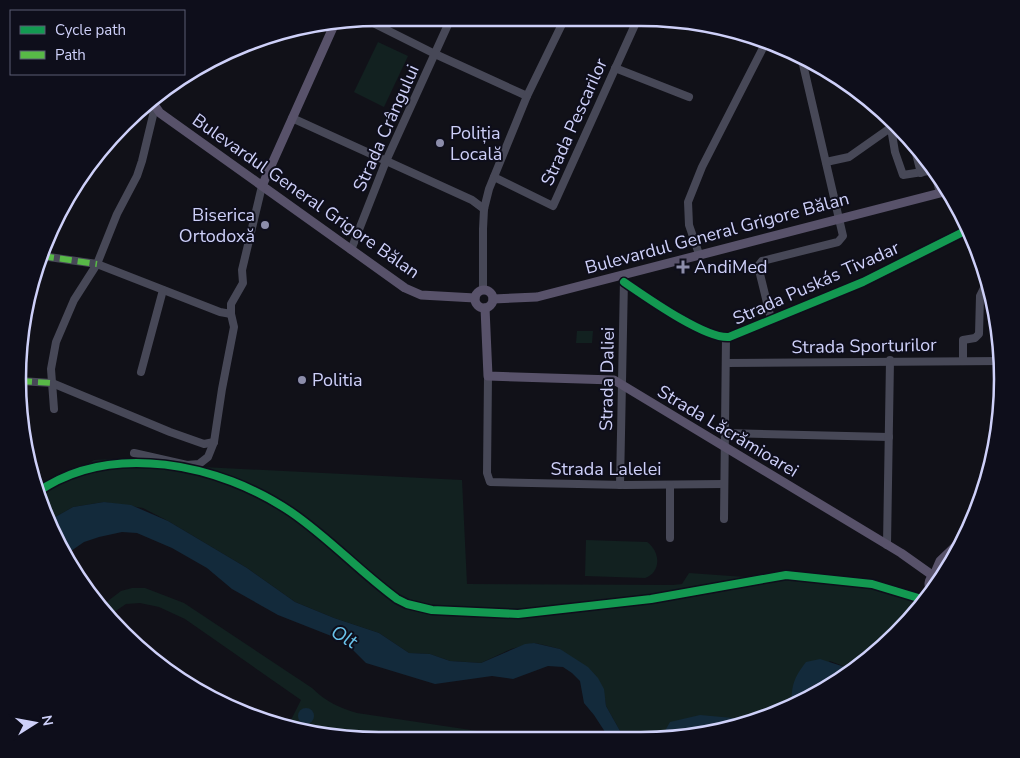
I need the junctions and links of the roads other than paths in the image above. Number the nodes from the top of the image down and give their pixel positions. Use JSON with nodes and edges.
{"nodes":[{"id":1,"x":379,"y":26,"type":"edge"},
{"id":2,"x":447,"y":26,"type":"edge"},
{"id":3,"x":560,"y":26,"type":"edge"},
{"id":4,"x":634,"y":26,"type":"edge"},
{"id":5,"x":332,"y":29,"type":"edge"},
{"id":6,"x":763,"y":48,"type":"edge"},
{"id":7,"x":435,"y":54,"type":"junction"},
{"id":8,"x":804,"y":67,"type":"edge"},
{"id":9,"x":615,"y":68,"type":"junction"},
{"id":10,"x":527,"y":96,"type":"junction"},
{"id":11,"x":689,"y":97,"type":"dead end"},
{"id":12,"x":154,"y":107,"type":"edge"},
{"id":13,"x":151,"y":110,"type":"edge"},
{"id":14,"x":292,"y":118,"type":"junction"},
{"id":15,"x":889,"y":129,"type":"edge"},
{"id":16,"x":893,"y":133,"type":"edge"},
{"id":17,"x":918,"y":160,"type":"edge"},
{"id":18,"x":386,"y":161,"type":"junction"},
{"id":19,"x":826,"y":162,"type":"junction"},
{"id":20,"x":926,"y":172,"type":"edge"},
{"id":21,"x":921,"y":173,"type":"junction"},
{"id":22,"x":494,"y":177,"type":"junction"},
{"id":23,"x":262,"y":186,"type":"junction"},
{"id":24,"x":940,"y":193,"type":"edge"},
{"id":25,"x":472,"y":200,"type":"junction"},
{"id":26,"x":486,"y":201,"type":"junction"},
{"id":27,"x":484,"y":210,"type":"junction"},
{"id":28,"x":840,"y":217,"type":"junction"},
{"id":29,"x":961,"y":232,"type":"edge"},
{"id":30,"x":351,"y":250,"type":"junction"},
{"id":31,"x":699,"y":254,"type":"junction"},
{"id":32,"x":48,"y":257,"type":"edge"},
{"id":33,"x":97,"y":264,"type":"junction"},
{"id":34,"x":624,"y":278,"type":"junction"},
{"id":35,"x":163,"y":290,"type":"junction"},
{"id":36,"x":483,"y":290,"type":"junction"},
{"id":37,"x":983,"y":291,"type":"edge"},
{"id":38,"x":475,"y":298,"type":"junction"},
{"id":39,"x":493,"y":299,"type":"junction"},
{"id":40,"x":485,"y":308,"type":"junction"},
{"id":41,"x":231,"y":314,"type":"junction"},
{"id":42,"x":771,"y":319,"type":"junction"},
{"id":43,"x":726,"y":337,"type":"junction"},
{"id":44,"x":890,"y":360,"type":"junction"},
{"id":45,"x":963,"y":361,"type":"junction"},
{"id":46,"x":993,"y":361,"type":"edge"},
{"id":47,"x":727,"y":363,"type":"junction"},
{"id":48,"x":140,"y":372,"type":"dead end"},
{"id":49,"x":488,"y":376,"type":"junction"},
{"id":50,"x":26,"y":382,"type":"edge"},
{"id":51,"x":52,"y":383,"type":"junction"},
{"id":52,"x":622,"y":385,"type":"junction"},
{"id":53,"x":54,"y":409,"type":"dead end"},
{"id":54,"x":725,"y":433,"type":"junction"},
{"id":55,"x":889,"y":437,"type":"junction"},
{"id":56,"x":214,"y":442,"type":"junction"},
{"id":57,"x":725,"y":448,"type":"junction"},
{"id":58,"x":134,"y":453,"type":"dead end"},
{"id":59,"x":724,"y":484,"type":"junction"},
{"id":60,"x":620,"y":485,"type":"junction"},
{"id":61,"x":670,"y":485,"type":"junction"},
{"id":62,"x":724,"y":520,"type":"dead end"},
{"id":63,"x":670,"y":538,"type":"dead end"},
{"id":64,"x":887,"y":545,"type":"junction"},
{"id":65,"x":945,"y":556,"type":"edge"},
{"id":66,"x":933,"y":575,"type":"junction"},
{"id":67,"x":929,"y":582,"type":"edge"}],
"edges":[{"from":1,"to":7,"type":"street"},
{"from":2,"to":7,"type":"street","name":"Strada Crângului"},
{"from":3,"to":10,"type":"street"},
{"from":4,"to":9,"type":"street","name":"Strada Pescarilor"},
{"from":5,"to":14,"type":"main road"},
{"from":6,"to":31,"type":"street"},
{"from":7,"to":10,"type":"street"},
{"from":7,"to":18,"type":"street","name":"Strada Crângului"},
{"from":8,"to":19,"type":"street"},
{"from":9,"to":11,"type":"street"},
{"from":9,"to":22,"type":"street","name":"Strada Pescarilor"},
{"from":10,"to":22,"type":"street"},
{"from":12,"to":23,"type":"main road","name":"Bulevardul General Grigore Bălan"},
{"from":13,"to":33,"type":"street"},
{"from":14,"to":18,"type":"street"},
{"from":14,"to":23,"type":"main road"},
{"from":15,"to":19,"type":"street"},
{"from":16,"to":21,"type":"street"},
{"from":17,"to":21,"type":"street"},
{"from":18,"to":25,"type":"street"},
{"from":18,"to":30,"type":"street","name":"Strada Crângului"},
{"from":19,"to":28,"type":"street"},
{"from":20,"to":21,"type":"street"},
{"from":22,"to":26,"type":"street"},
{"from":23,"to":30,"type":"main road","name":"Bulevardul General Grigore Bălan"},
{"from":23,"to":41,"type":"street"},
{"from":24,"to":28,"type":"main road","name":"Bulevardul General Grigore Bălan"},
{"from":25,"to":26,"type":"street"},
{"from":25,"to":27,"type":"street"},
{"from":26,"to":27,"type":"street"},
{"from":27,"to":36,"type":"street"},
{"from":28,"to":31,"type":"main road","name":"Bulevardul General Grigore Bălan"},
{"from":28,"to":42,"type":"street"},
{"from":29,"to":42,"type":"street","name":"Strada Puskás Tivadar"},
{"from":30,"to":38,"type":"main road","name":"Bulevardul General Grigore Bălan"},
{"from":31,"to":34,"type":"main road","name":"Bulevardul General Grigore Bălan"},
{"from":32,"to":33,"type":"street"},
{"from":33,"to":35,"type":"street"},
{"from":33,"to":51,"type":"street"},
{"from":34,"to":39,"type":"main road","name":"Bulevardul General Grigore Bălan"},
{"from":34,"to":43,"type":"street","name":"Strada Puskás Tivadar"},
{"from":34,"to":52,"type":"street","name":"Strada Daliei"},
{"from":35,"to":41,"type":"street"},
{"from":35,"to":48,"type":"street"},
{"from":36,"to":38,"type":"main road"},
{"from":36,"to":39,"type":"main road"},
{"from":37,"to":45,"type":"street"},
{"from":38,"to":40,"type":"main road"},
{"from":39,"to":40,"type":"main road"},
{"from":40,"to":49,"type":"main road"},
{"from":41,"to":56,"type":"street"},
{"from":42,"to":43,"type":"street","name":"Strada Puskás Tivadar"},
{"from":43,"to":47,"type":"street"},
{"from":44,"to":45,"type":"street","name":"Strada Sporturilor"},
{"from":44,"to":47,"type":"street","name":"Strada Sporturilor"},
{"from":44,"to":55,"type":"street"},
{"from":45,"to":46,"type":"street","name":"Strada Sporturilor"},
{"from":47,"to":54,"type":"street"},
{"from":49,"to":52,"type":"main road","name":"Strada Lăcrămioarei"},
{"from":49,"to":60,"type":"street","name":"Strada Lalelei"},
{"from":50,"to":51,"type":"street"},
{"from":51,"to":53,"type":"street"},
{"from":51,"to":56,"type":"street"},
{"from":52,"to":57,"type":"main road","name":"Strada Lăcrămioarei"},
{"from":52,"to":60,"type":"street","name":"Strada Daliei"},
{"from":54,"to":55,"type":"street"},
{"from":54,"to":57,"type":"street"},
{"from":55,"to":64,"type":"street"},
{"from":56,"to":58,"type":"street"},
{"from":57,"to":59,"type":"street"},
{"from":57,"to":64,"type":"main road","name":"Strada Lăcrămioarei"},
{"from":59,"to":61,"type":"street","name":"Strada Lalelei"},
{"from":59,"to":62,"type":"street"},
{"from":60,"to":61,"type":"street","name":"Strada Lalelei"},
{"from":61,"to":63,"type":"street"},
{"from":64,"to":66,"type":"main road","name":"Strada Lăcrămioarei"},
{"from":65,"to":66,"type":"main road"},
{"from":66,"to":67,"type":"main road"}]}
